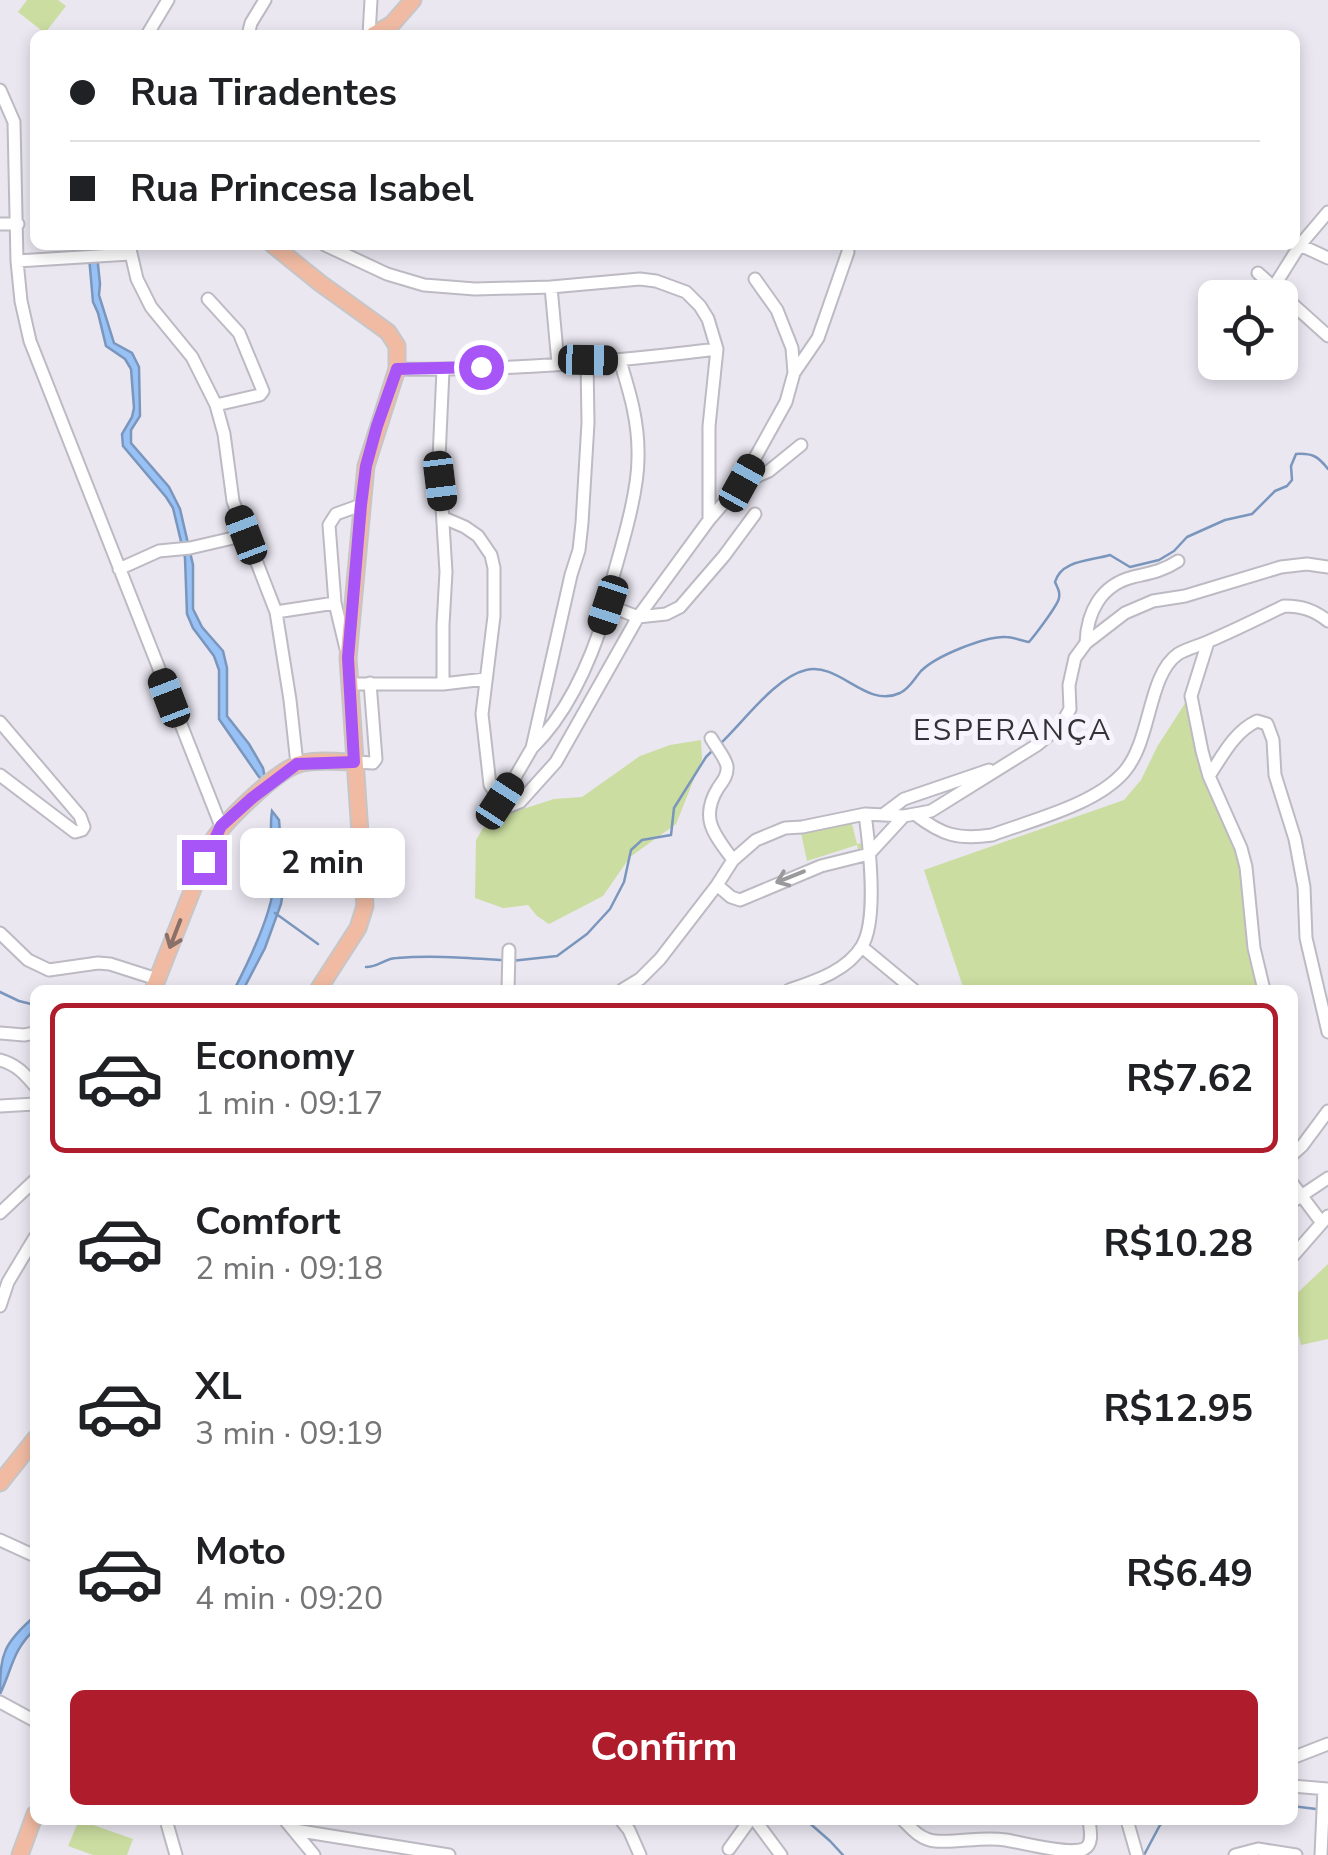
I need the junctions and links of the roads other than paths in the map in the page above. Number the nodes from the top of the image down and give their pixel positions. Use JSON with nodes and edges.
{"nodes":[{"id":1,"x":168,"y":0,"type":"edge"},
{"id":2,"x":264,"y":0,"type":"edge"},
{"id":3,"x":371,"y":0,"type":"edge"},
{"id":4,"x":413,"y":0,"type":"edge"},
{"id":5,"x":150,"y":30,"type":"edge"},
{"id":6,"x":249,"y":30,"type":"edge"},
{"id":7,"x":371,"y":30,"type":"edge"},
{"id":8,"x":381,"y":30,"type":"edge"},
{"id":9,"x":0,"y":90,"type":"edge"},
{"id":10,"x":1328,"y":212,"type":"edge"},
{"id":11,"x":0,"y":224,"type":"edge"},
{"id":12,"x":18,"y":224,"type":"junction"},
{"id":13,"x":1300,"y":245,"type":"joint"},
{"id":14,"x":130,"y":250,"type":"edge"},
{"id":15,"x":279,"y":250,"type":"edge"},
{"id":16,"x":336,"y":250,"type":"edge"},
{"id":17,"x":1297,"y":250,"type":"edge"},
{"id":18,"x":848,"y":252,"type":"dead end"},
{"id":19,"x":1328,"y":258,"type":"edge"},
{"id":20,"x":17,"y":261,"type":"junction"},
{"id":21,"x":1258,"y":273,"type":"dead end"},
{"id":22,"x":755,"y":279,"type":"dead end"},
{"id":23,"x":1265,"y":280,"type":"edge"},
{"id":24,"x":1279,"y":280,"type":"edge"},
{"id":25,"x":551,"y":287,"type":"junction"},
{"id":26,"x":208,"y":298,"type":"dead end"},
{"id":27,"x":1298,"y":309,"type":"edge"},
{"id":28,"x":1328,"y":336,"type":"edge"},
{"id":29,"x":718,"y":349,"type":"junction"},
{"id":30,"x":588,"y":360,"type":"junction"},
{"id":31,"x":620,"y":361,"type":"junction"},
{"id":32,"x":558,"y":363,"type":"junction"},
{"id":33,"x":397,"y":369,"type":"junction"},
{"id":34,"x":442,"y":370,"type":"junction"},
{"id":35,"x":794,"y":373,"type":"junction"},
{"id":36,"x":216,"y":406,"type":"junction"},
{"id":37,"x":801,"y":445,"type":"dead end"},
{"id":38,"x":742,"y":483,"type":"junction"},
{"id":39,"x":361,"y":505,"type":"junction"},
{"id":40,"x":755,"y":514,"type":"dead end"},
{"id":41,"x":444,"y":518,"type":"junction"},
{"id":42,"x":708,"y":520,"type":"junction"},
{"id":43,"x":246,"y":535,"type":"junction"},
{"id":44,"x":1178,"y":561,"type":"dead end"},
{"id":45,"x":1328,"y":567,"type":"edge"},
{"id":46,"x":119,"y":569,"type":"junction"},
{"id":47,"x":335,"y":603,"type":"junction"},
{"id":48,"x":608,"y":605,"type":"junction"},
{"id":49,"x":276,"y":612,"type":"junction"},
{"id":50,"x":638,"y":618,"type":"junction"},
{"id":51,"x":1328,"y":621,"type":"edge"},
{"id":52,"x":1208,"y":642,"type":"junction"},
{"id":53,"x":1086,"y":643,"type":"junction"},
{"id":54,"x":348,"y":658,"type":"junction"},
{"id":55,"x":485,"y":679,"type":"junction"},
{"id":56,"x":370,"y":683,"type":"junction"},
{"id":57,"x":349,"y":684,"type":"junction"},
{"id":58,"x":443,"y":684,"type":"junction"},
{"id":59,"x":0,"y":722,"type":"edge"},
{"id":60,"x":713,"y":741,"type":"dead end"},
{"id":61,"x":532,"y":748,"type":"junction"},
{"id":62,"x":354,"y":762,"type":"junction"},
{"id":63,"x":297,"y":764,"type":"junction"},
{"id":64,"x":1001,"y":767,"type":"junction"},
{"id":65,"x":0,"y":775,"type":"edge"},
{"id":66,"x":1209,"y":776,"type":"junction"},
{"id":67,"x":500,"y":801,"type":"junction"},
{"id":68,"x":865,"y":814,"type":"junction"},
{"id":69,"x":884,"y":814,"type":"junction"},
{"id":70,"x":910,"y":816,"type":"junction"},
{"id":71,"x":221,"y":826,"type":"junction"},
{"id":72,"x":870,"y":854,"type":"junction"},
{"id":73,"x":732,"y":860,"type":"junction"},
{"id":74,"x":717,"y":885,"type":"junction"},
{"id":75,"x":0,"y":933,"type":"edge"},
{"id":76,"x":862,"y":946,"type":"junction"},
{"id":77,"x":509,"y":953,"type":"dead end"},
{"id":78,"x":508,"y":983,"type":"edge"},
{"id":79,"x":155,"y":985,"type":"edge"},
{"id":80,"x":321,"y":985,"type":"edge"},
{"id":81,"x":631,"y":985,"type":"edge"},
{"id":82,"x":803,"y":985,"type":"edge"},
{"id":83,"x":908,"y":985,"type":"edge"},
{"id":84,"x":1263,"y":985,"type":"edge"},
{"id":85,"x":1328,"y":1032,"type":"edge"},
{"id":86,"x":0,"y":1033,"type":"edge"},
{"id":87,"x":30,"y":1034,"type":"edge"},
{"id":88,"x":0,"y":1060,"type":"edge"},
{"id":89,"x":30,"y":1081,"type":"edge"},
{"id":90,"x":30,"y":1104,"type":"edge"},
{"id":91,"x":0,"y":1106,"type":"edge"},
{"id":92,"x":1328,"y":1111,"type":"edge"},
{"id":93,"x":1298,"y":1150,"type":"edge"},
{"id":94,"x":1328,"y":1178,"type":"edge"},
{"id":95,"x":30,"y":1185,"type":"edge"},
{"id":96,"x":1298,"y":1199,"type":"edge"},
{"id":97,"x":0,"y":1213,"type":"edge"},
{"id":98,"x":1325,"y":1220,"type":"edge"},
{"id":99,"x":30,"y":1245,"type":"edge"},
{"id":100,"x":1298,"y":1250,"type":"edge"},
{"id":101,"x":0,"y":1306,"type":"edge"},
{"id":102,"x":30,"y":1445,"type":"edge"},
{"id":103,"x":0,"y":1483,"type":"edge"},
{"id":104,"x":0,"y":1540,"type":"edge"},
{"id":105,"x":30,"y":1554,"type":"edge"},
{"id":106,"x":2,"y":1703,"type":"edge"},
{"id":107,"x":30,"y":1717,"type":"edge"},
{"id":108,"x":1328,"y":1744,"type":"edge"},
{"id":109,"x":1298,"y":1756,"type":"edge"},
{"id":110,"x":1298,"y":1787,"type":"edge"},
{"id":111,"x":1326,"y":1789,"type":"edge"},
{"id":112,"x":31,"y":1825,"type":"edge"},
{"id":113,"x":167,"y":1825,"type":"edge"},
{"id":114,"x":290,"y":1825,"type":"edge"},
{"id":115,"x":624,"y":1825,"type":"edge"},
{"id":116,"x":745,"y":1825,"type":"edge"},
{"id":117,"x":752,"y":1825,"type":"edge"},
{"id":118,"x":908,"y":1825,"type":"edge"},
{"id":119,"x":1090,"y":1825,"type":"edge"},
{"id":120,"x":1128,"y":1825,"type":"edge"},
{"id":121,"x":729,"y":1849,"type":"dead end"},
{"id":122,"x":307,"y":1852,"type":"edge"},
{"id":123,"x":1136,"y":1852,"type":"edge"},
{"id":124,"x":20,"y":1855,"type":"edge"},
{"id":125,"x":176,"y":1855,"type":"edge"},
{"id":126,"x":449,"y":1855,"type":"edge"},
{"id":127,"x":640,"y":1855,"type":"edge"},
{"id":128,"x":781,"y":1855,"type":"edge"},
{"id":129,"x":1235,"y":1855,"type":"edge"},
{"id":130,"x":1296,"y":1855,"type":"edge"},
{"id":131,"x":1321,"y":1855,"type":"edge"}],
"edges":[{"from":1,"to":5,"type":"street"},
{"from":2,"to":6,"type":"street"},
{"from":3,"to":7,"type":"street"},
{"from":4,"to":8,"type":"main road"},
{"from":9,"to":12,"type":"street"},
{"from":10,"to":13,"type":"street"},
{"from":11,"to":12,"type":"street"},
{"from":12,"to":20,"type":"street"},
{"from":13,"to":19,"type":"street"},
{"from":14,"to":20,"type":"street"},
{"from":14,"to":36,"type":"street"},
{"from":15,"to":33,"type":"main road"},
{"from":16,"to":25,"type":"street"},
{"from":17,"to":24,"type":"street"},
{"from":18,"to":35,"type":"street"},
{"from":20,"to":46,"type":"street"},
{"from":21,"to":23,"type":"street"},
{"from":22,"to":35,"type":"street"},
{"from":25,"to":29,"type":"street"},
{"from":25,"to":32,"type":"street"},
{"from":26,"to":36,"type":"street"},
{"from":27,"to":28,"type":"street"},
{"from":29,"to":31,"type":"street"},
{"from":29,"to":42,"type":"street"},
{"from":30,"to":31,"type":"street"},
{"from":30,"to":32,"type":"street"},
{"from":30,"to":61,"type":"street"},
{"from":31,"to":48,"type":"street"},
{"from":32,"to":34,"type":"street"},
{"from":33,"to":34,"type":"street"},
{"from":33,"to":39,"type":"main road"},
{"from":34,"to":41,"type":"street"},
{"from":35,"to":38,"type":"street"},
{"from":36,"to":43,"type":"street"},
{"from":37,"to":38,"type":"street"},
{"from":38,"to":42,"type":"street"},
{"from":39,"to":47,"type":"street"},
{"from":39,"to":54,"type":"main road"},
{"from":40,"to":50,"type":"street"},
{"from":41,"to":55,"type":"street"},
{"from":41,"to":58,"type":"street"},
{"from":42,"to":50,"type":"street"},
{"from":43,"to":46,"type":"street"},
{"from":43,"to":49,"type":"street"},
{"from":44,"to":53,"type":"street"},
{"from":45,"to":53,"type":"street"},
{"from":46,"to":71,"type":"street"},
{"from":47,"to":49,"type":"street"},
{"from":47,"to":54,"type":"street"},
{"from":48,"to":50,"type":"street"},
{"from":48,"to":61,"type":"street"},
{"from":49,"to":63,"type":"street"},
{"from":50,"to":67,"type":"street"},
{"from":51,"to":52,"type":"street"},
{"from":52,"to":66,"type":"street"},
{"from":52,"to":70,"type":"street"},
{"from":53,"to":64,"type":"street"},
{"from":54,"to":57,"type":"main road"},
{"from":55,"to":58,"type":"street"},
{"from":55,"to":67,"type":"street"},
{"from":56,"to":57,"type":"street"},
{"from":56,"to":58,"type":"street"},
{"from":56,"to":62,"type":"street"},
{"from":57,"to":62,"type":"main road"},
{"from":59,"to":65,"type":"street"},
{"from":60,"to":73,"type":"street"},
{"from":61,"to":67,"type":"street"},
{"from":62,"to":63,"type":"main road"},
{"from":62,"to":80,"type":"main road"},
{"from":63,"to":71,"type":"main road"},
{"from":64,"to":69,"type":"street"},
{"from":64,"to":70,"type":"street"},
{"from":66,"to":84,"type":"street"},
{"from":66,"to":85,"type":"street"},
{"from":68,"to":69,"type":"street"},
{"from":68,"to":72,"type":"street"},
{"from":68,"to":73,"type":"street"},
{"from":69,"to":70,"type":"street"},
{"from":70,"to":72,"type":"street"},
{"from":71,"to":79,"type":"main road","one_way":true},
{"from":72,"to":74,"type":"street","one_way":true},
{"from":72,"to":76,"type":"street"},
{"from":73,"to":74,"type":"street"},
{"from":74,"to":81,"type":"street"},
{"from":75,"to":79,"type":"street"},
{"from":76,"to":82,"type":"street"},
{"from":76,"to":83,"type":"street"},
{"from":77,"to":78,"type":"street"},
{"from":86,"to":87,"type":"street"},
{"from":88,"to":89,"type":"street"},
{"from":90,"to":91,"type":"street"},
{"from":92,"to":93,"type":"street"},
{"from":94,"to":96,"type":"street"},
{"from":95,"to":97,"type":"street"},
{"from":96,"to":98,"type":"street"},
{"from":98,"to":100,"type":"street"},
{"from":99,"to":101,"type":"street"},
{"from":102,"to":103,"type":"main road"},
{"from":104,"to":105,"type":"street"},
{"from":106,"to":107,"type":"street"},
{"from":108,"to":109,"type":"street"},
{"from":110,"to":111,"type":"street"},
{"from":111,"to":131,"type":"street"},
{"from":112,"to":124,"type":"main road"},
{"from":113,"to":125,"type":"street"},
{"from":114,"to":122,"type":"street"},
{"from":114,"to":126,"type":"street"},
{"from":115,"to":127,"type":"street"},
{"from":116,"to":121,"type":"street"},
{"from":117,"to":128,"type":"street"},
{"from":118,"to":119,"type":"street"},
{"from":120,"to":123,"type":"street"},
{"from":129,"to":130,"type":"street"}]}
